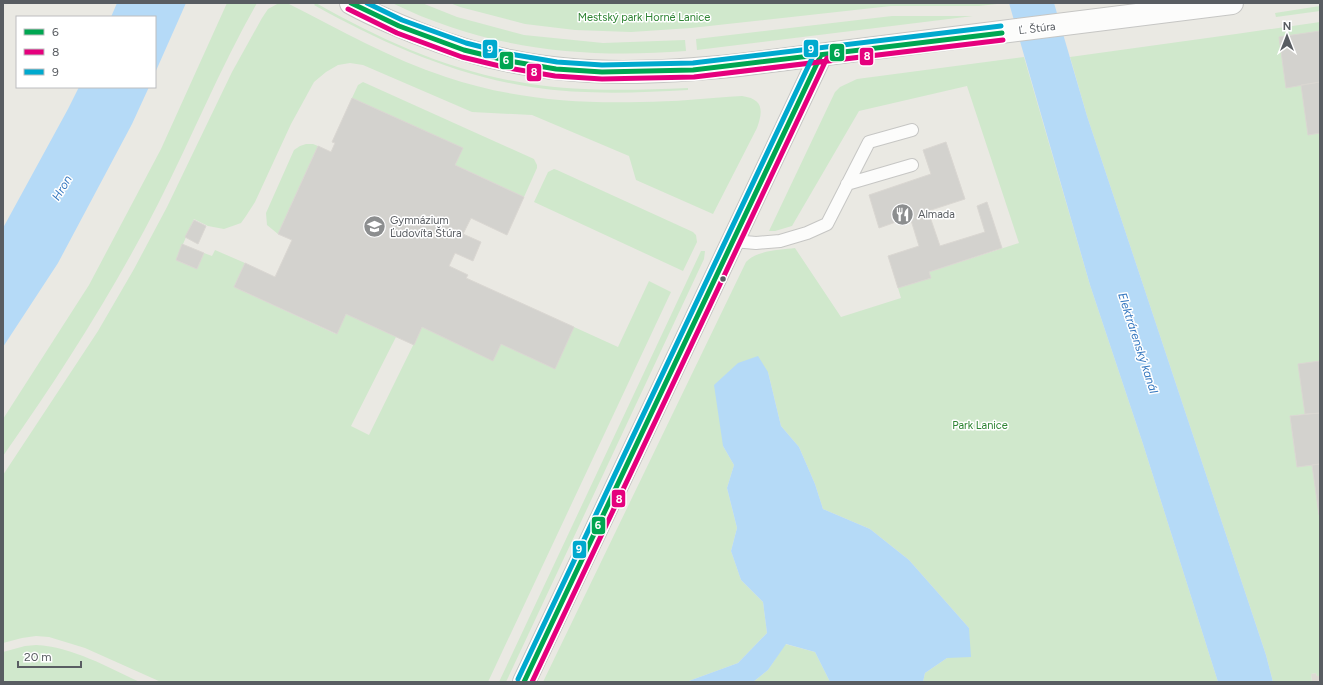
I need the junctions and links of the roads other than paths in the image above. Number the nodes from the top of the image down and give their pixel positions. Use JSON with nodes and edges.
{"nodes":[{"id":1,"x":352,"y":3,"type":"edge"},
{"id":2,"x":1232,"y":3,"type":"edge"},
{"id":3,"x":821,"y":55,"type":"junction"},
{"id":4,"x":912,"y":130,"type":"dead end"},
{"id":5,"x":912,"y":165,"type":"dead end"},
{"id":6,"x":847,"y":184,"type":"junction"},
{"id":7,"x":733,"y":241,"type":"junction"},
{"id":8,"x":524,"y":682,"type":"edge"}],
"edges":[{"from":1,"to":3,"type":"street","name":"Ľ. Štúra"},
{"from":2,"to":3,"type":"street","name":"Ľ. Štúra"},
{"from":3,"to":7,"type":"street"},
{"from":4,"to":6,"type":"lane"},
{"from":5,"to":6,"type":"lane"},
{"from":6,"to":7,"type":"lane"},
{"from":7,"to":8,"type":"street"}]}
